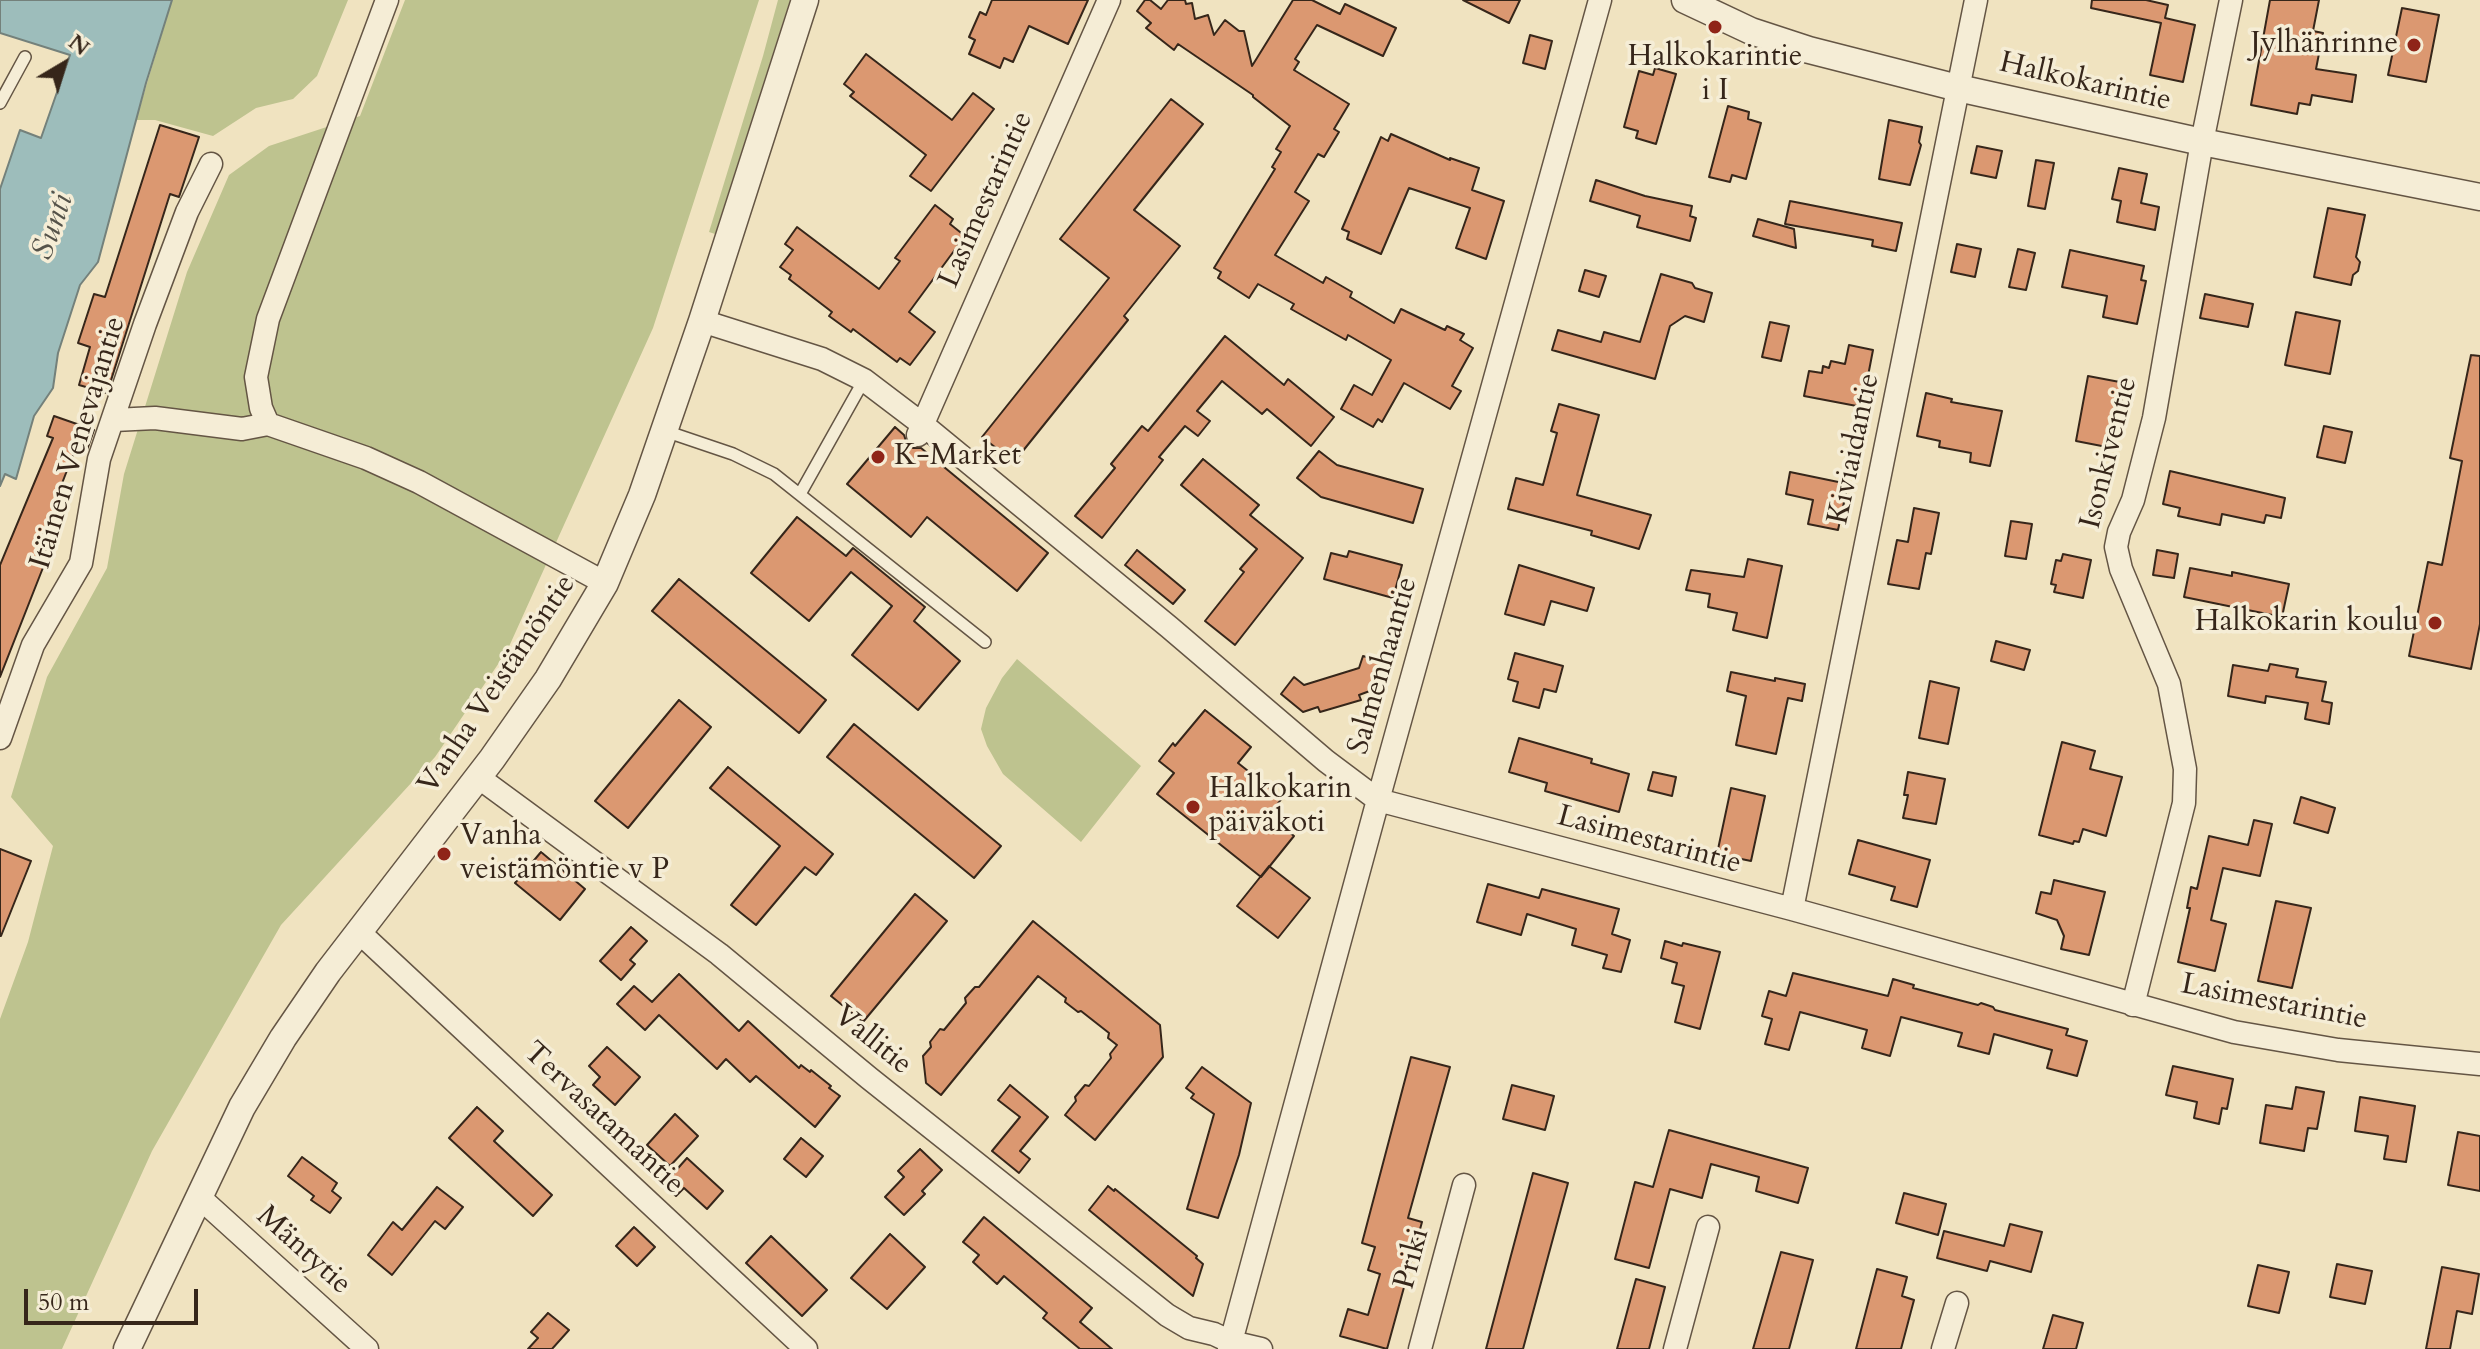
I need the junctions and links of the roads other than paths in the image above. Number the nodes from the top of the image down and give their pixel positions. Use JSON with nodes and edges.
{"nodes":[{"id":1,"x":387,"y":0,"type":"edge"},
{"id":2,"x":805,"y":0,"type":"edge"},
{"id":3,"x":1109,"y":0,"type":"edge"},
{"id":4,"x":1600,"y":0,"type":"edge"},
{"id":5,"x":1685,"y":0,"type":"edge"},
{"id":6,"x":1976,"y":0,"type":"edge"},
{"id":7,"x":2231,"y":0,"type":"edge"},
{"id":8,"x":25,"y":57,"type":"dead end"},
{"id":9,"x":1958,"y":88,"type":"junction"},
{"id":10,"x":0,"y":103,"type":"edge"},
{"id":11,"x":2202,"y":142,"type":"junction"},
{"id":12,"x":211,"y":164,"type":"dead end"},
{"id":13,"x":2480,"y":197,"type":"edge"},
{"id":14,"x":702,"y":321,"type":"junction"},
{"id":15,"x":864,"y":380,"type":"junction"},
{"id":16,"x":114,"y":420,"type":"junction"},
{"id":17,"x":268,"y":424,"type":"junction"},
{"id":18,"x":920,"y":430,"type":"junction"},
{"id":19,"x":664,"y":431,"type":"junction"},
{"id":20,"x":800,"y":494,"type":"junction"},
{"id":21,"x":605,"y":583,"type":"junction"},
{"id":22,"x":985,"y":642,"type":"dead end"},
{"id":23,"x":0,"y":738,"type":"edge"},
{"id":24,"x":478,"y":777,"type":"junction"},
{"id":25,"x":1378,"y":800,"type":"junction"},
{"id":26,"x":1792,"y":909,"type":"junction"},
{"id":27,"x":359,"y":932,"type":"junction"},
{"id":28,"x":2133,"y":1005,"type":"junction"},
{"id":29,"x":2480,"y":1064,"type":"edge"},
{"id":30,"x":1464,"y":1185,"type":"dead end"},
{"id":31,"x":199,"y":1197,"type":"junction"},
{"id":32,"x":1708,"y":1227,"type":"dead end"},
{"id":33,"x":1957,"y":1303,"type":"dead end"},
{"id":34,"x":1230,"y":1346,"type":"edge"},
{"id":35,"x":127,"y":1349,"type":"edge"},
{"id":36,"x":367,"y":1349,"type":"edge"},
{"id":37,"x":806,"y":1349,"type":"edge"},
{"id":38,"x":1261,"y":1349,"type":"edge"},
{"id":39,"x":1420,"y":1349,"type":"edge"},
{"id":40,"x":1675,"y":1349,"type":"edge"},
{"id":41,"x":1943,"y":1349,"type":"edge"}],
"edges":[{"from":1,"to":17,"type":"street"},
{"from":2,"to":14,"type":"street","name":"Vanha Veistämöntie"},
{"from":3,"to":18,"type":"street","name":"Lasimestarintie"},
{"from":4,"to":25,"type":"street","name":"Salmenhaantie"},
{"from":5,"to":9,"type":"street","name":"Halkokarintie"},
{"from":6,"to":9,"type":"street","name":"Kiviaidantie"},
{"from":7,"to":11,"type":"street","name":"Isonkiventie"},
{"from":8,"to":10,"type":"lane"},
{"from":9,"to":11,"type":"street","name":"Halkokarintie"},
{"from":9,"to":26,"type":"street","name":"Kiviaidantie"},
{"from":11,"to":13,"type":"street","name":"Halkokarintie"},
{"from":11,"to":28,"type":"street","name":"Isonkiventie"},
{"from":12,"to":16,"type":"street","name":"Itäinen Venevajantie"},
{"from":14,"to":15,"type":"street","name":"Lasimestarintie"},
{"from":14,"to":19,"type":"street","name":"Vanha Veistämöntie"},
{"from":15,"to":18,"type":"street","name":"Lasimestarintie"},
{"from":15,"to":20,"type":"lane"},
{"from":16,"to":17,"type":"street"},
{"from":16,"to":23,"type":"street","name":"Itäinen Venevajantie"},
{"from":17,"to":21,"type":"street"},
{"from":18,"to":25,"type":"street","name":"Lasimestarintie"},
{"from":19,"to":20,"type":"lane"},
{"from":19,"to":21,"type":"street","name":"Vanha Veistämöntie"},
{"from":20,"to":22,"type":"lane"},
{"from":21,"to":24,"type":"street","name":"Vanha Veistämöntie"},
{"from":24,"to":27,"type":"street","name":"Vanha Veistämöntie"},
{"from":24,"to":34,"type":"street","name":"Vallitie"},
{"from":25,"to":26,"type":"street","name":"Lasimestarintie"},
{"from":25,"to":34,"type":"street","name":"Salmenhaantie"},
{"from":26,"to":28,"type":"street","name":"Lasimestarintie"},
{"from":27,"to":31,"type":"street","name":"Vanha Veistämöntie"},
{"from":27,"to":37,"type":"street","name":"Tervasatamantie"},
{"from":28,"to":29,"type":"street","name":"Lasimestarintie"},
{"from":30,"to":39,"type":"street","name":"Priki"},
{"from":31,"to":35,"type":"street","name":"Vanha Veistämöntie"},
{"from":31,"to":36,"type":"street","name":"Mäntytie"},
{"from":32,"to":40,"type":"street"},
{"from":33,"to":41,"type":"street"},
{"from":34,"to":38,"type":"street"}]}
